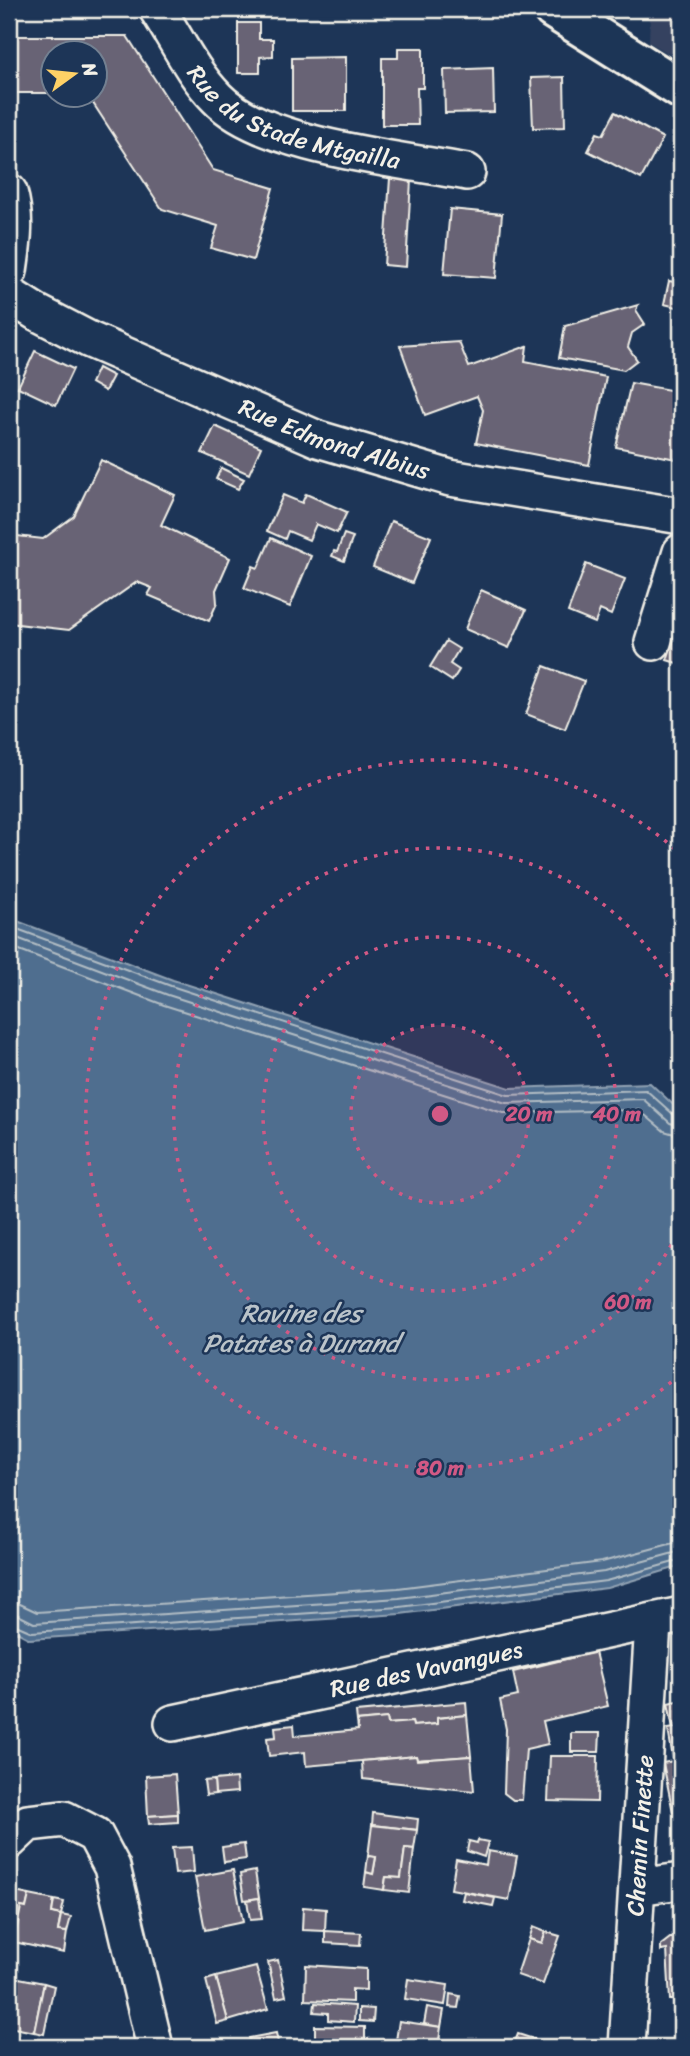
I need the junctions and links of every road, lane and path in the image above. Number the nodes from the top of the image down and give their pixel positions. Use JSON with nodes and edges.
{"nodes":[{"id":1,"x":157,"y":9,"type":"edge"},
{"id":2,"x":572,"y":15,"type":"edge"},
{"id":3,"x":681,"y":89,"type":"edge"},
{"id":4,"x":467,"y":172,"type":"dead end"},
{"id":5,"x":9,"y":192,"type":"edge"},
{"id":6,"x":9,"y":271,"type":"edge"},
{"id":7,"x":9,"y":295,"type":"edge"},
{"id":8,"x":681,"y":516,"type":"edge"},
{"id":9,"x":681,"y":552,"type":"edge"},
{"id":10,"x":653,"y":642,"type":"dead end"},
{"id":11,"x":667,"y":1619,"type":"edge"},
{"id":12,"x":173,"y":1723,"type":"dead end"},
{"id":13,"x":9,"y":1840,"type":"edge"},
{"id":14,"x":681,"y":1881,"type":"edge"},
{"id":15,"x":637,"y":1887,"type":"junction"},
{"id":16,"x":155,"y":2047,"type":"edge"},
{"id":17,"x":627,"y":2047,"type":"edge"}],
"edges":[{"from":1,"to":4,"type":"street","name":"Rue du Stade Mtgailla"},
{"from":2,"to":3,"type":"street"},
{"from":5,"to":6,"type":"street"},
{"from":7,"to":8,"type":"street","name":"Rue Edmond Albius"},
{"from":9,"to":10,"type":"street"},
{"from":11,"to":12,"type":"street","name":"Rue des Vavangues"},
{"from":11,"to":15,"type":"street","name":"Chemin Finette"},
{"from":13,"to":16,"type":"street"},
{"from":14,"to":15,"type":"street"},
{"from":15,"to":17,"type":"street","name":"Chemin Finette"}]}
